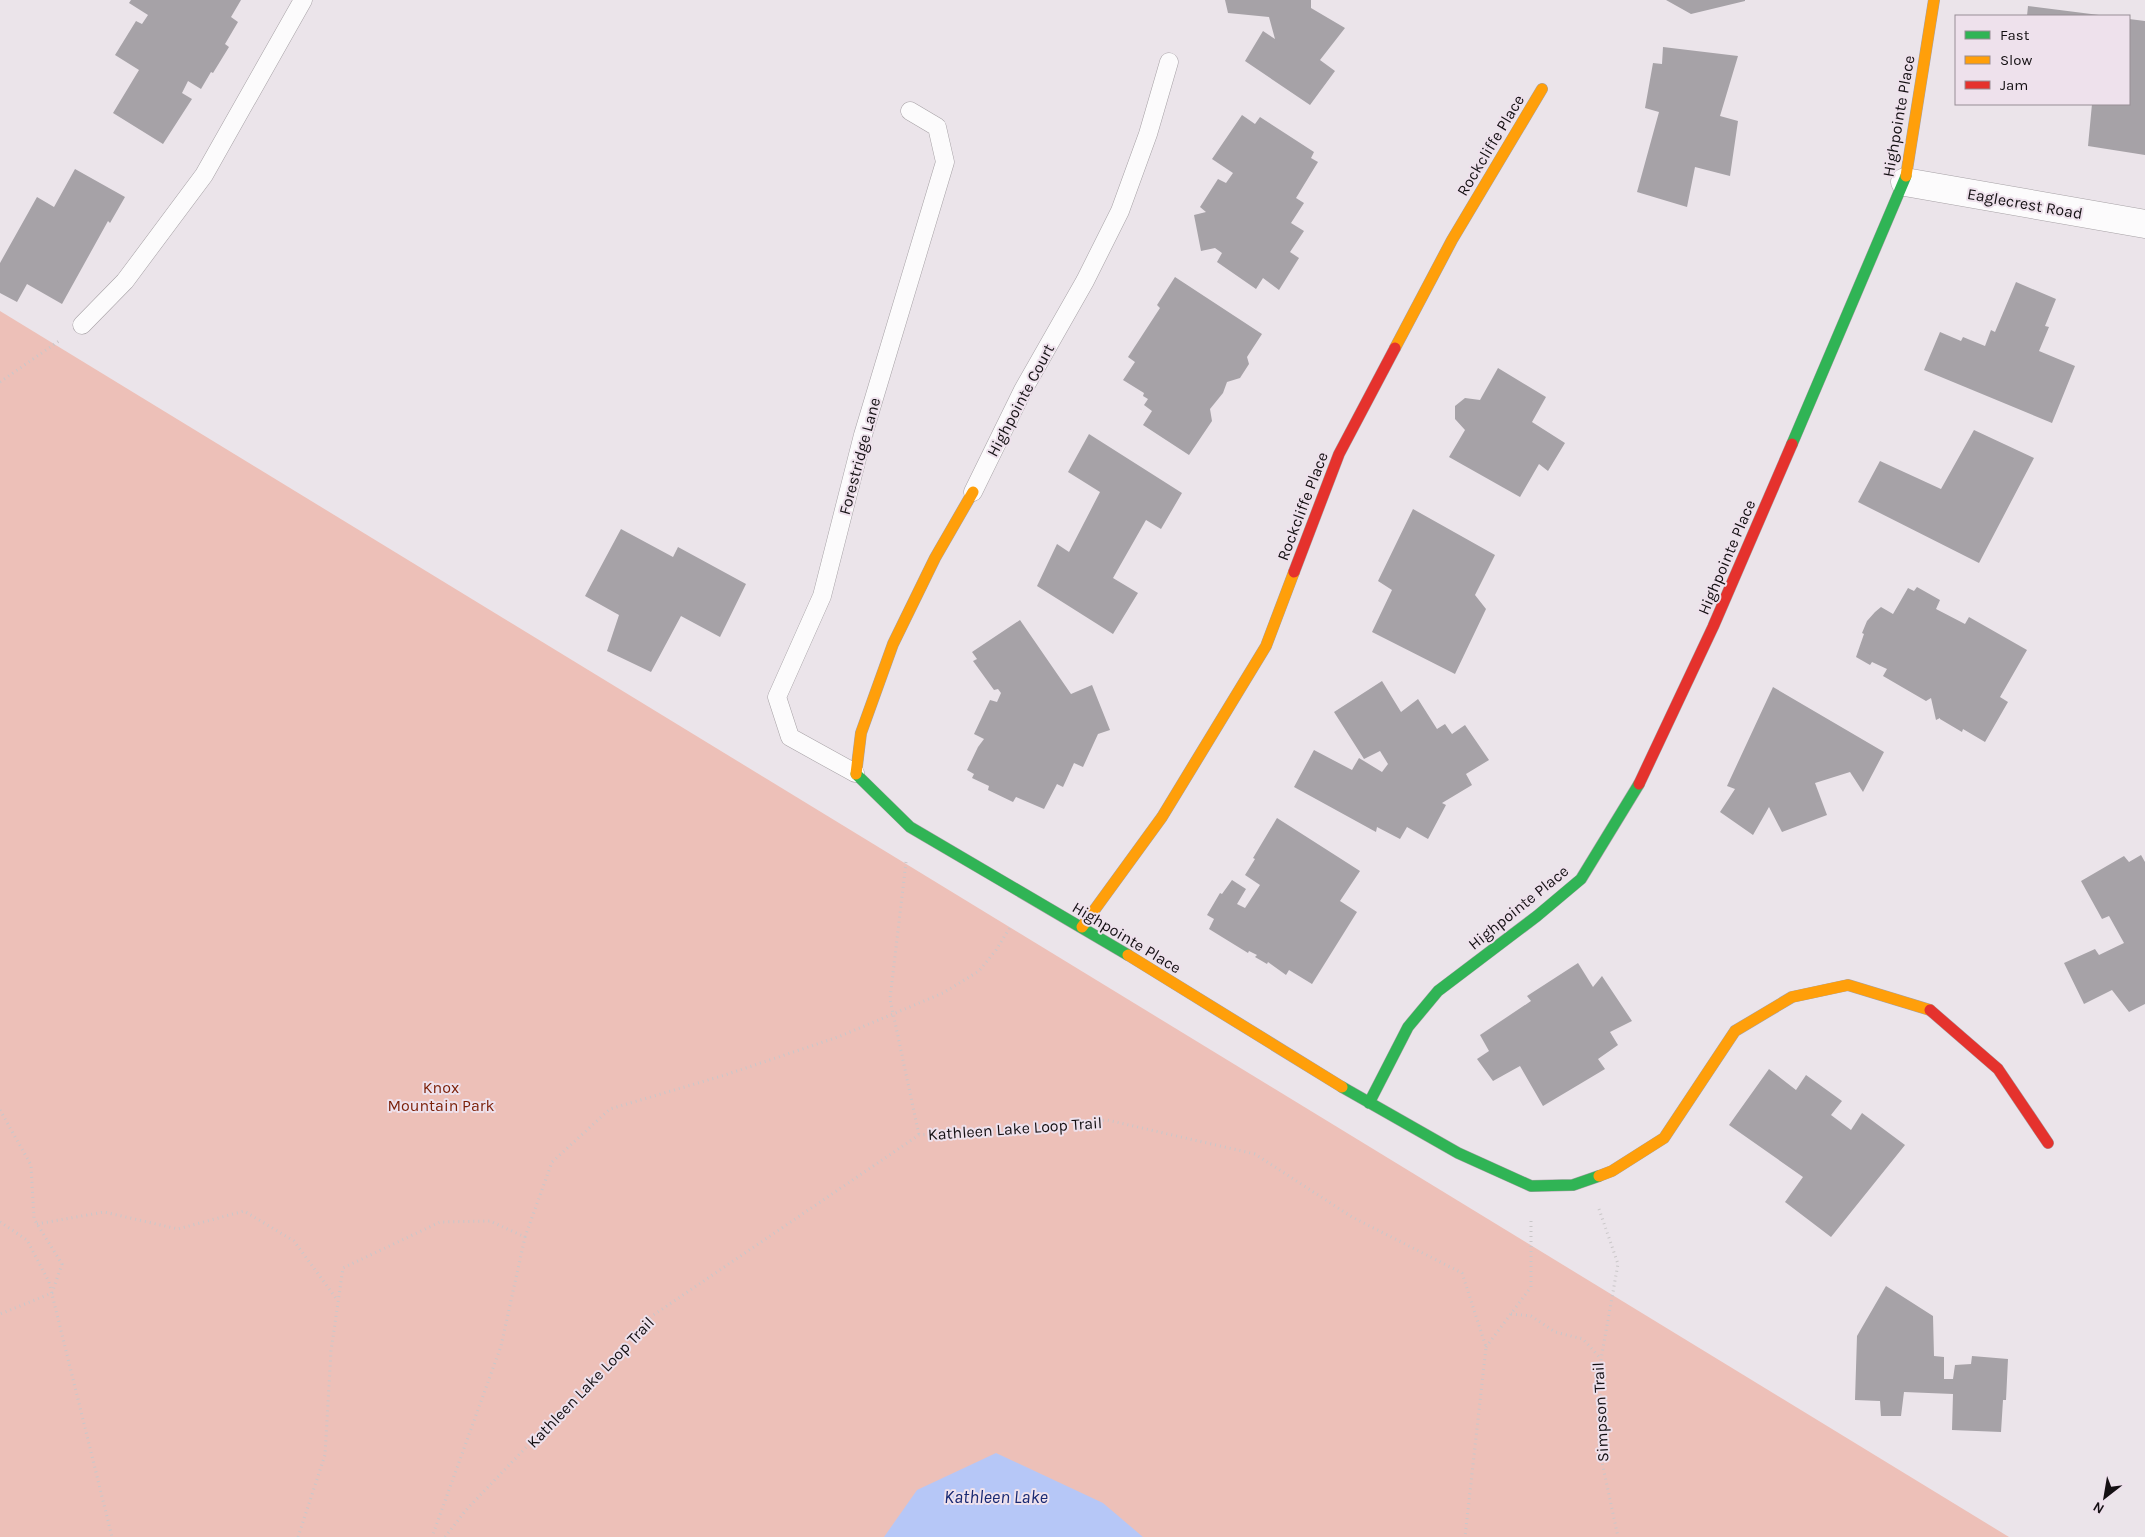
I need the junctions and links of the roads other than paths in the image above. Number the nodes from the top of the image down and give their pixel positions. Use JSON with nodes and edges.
{"nodes":[{"id":1,"x":303,"y":0,"type":"edge"},
{"id":2,"x":1934,"y":0,"type":"edge"},
{"id":3,"x":1169,"y":62,"type":"dead end"},
{"id":4,"x":1542,"y":89,"type":"dead end"},
{"id":5,"x":910,"y":111,"type":"dead end"},
{"id":6,"x":1905,"y":182,"type":"junction"},
{"id":7,"x":2145,"y":224,"type":"edge"},
{"id":8,"x":82,"y":325,"type":"road end"},
{"id":9,"x":972,"y":492,"type":"joint"},
{"id":10,"x":855,"y":773,"type":"junction"},
{"id":11,"x":1082,"y":927,"type":"junction"},
{"id":12,"x":1369,"y":1102,"type":"junction"},
{"id":13,"x":2048,"y":1143,"type":"dead end"}],
"edges":[{"from":1,"to":8,"type":"lane"},
{"from":2,"to":6,"type":"street","name":"Highpointe Place"},
{"from":3,"to":9,"type":"lane","name":"Highpointe Court"},
{"from":4,"to":11,"type":"street","name":"Rockcliffe Place"},
{"from":5,"to":10,"type":"lane","name":"Forestridge Lane"},
{"from":6,"to":7,"type":"street","name":"Eaglecrest Road"},
{"from":6,"to":12,"type":"street","name":"Highpointe Place"},
{"from":9,"to":10,"type":"street","name":"Highpointe Court"},
{"from":10,"to":11,"type":"street","name":"Highpointe Place"},
{"from":11,"to":12,"type":"street","name":"Highpointe Place"},
{"from":12,"to":13,"type":"street"}]}
